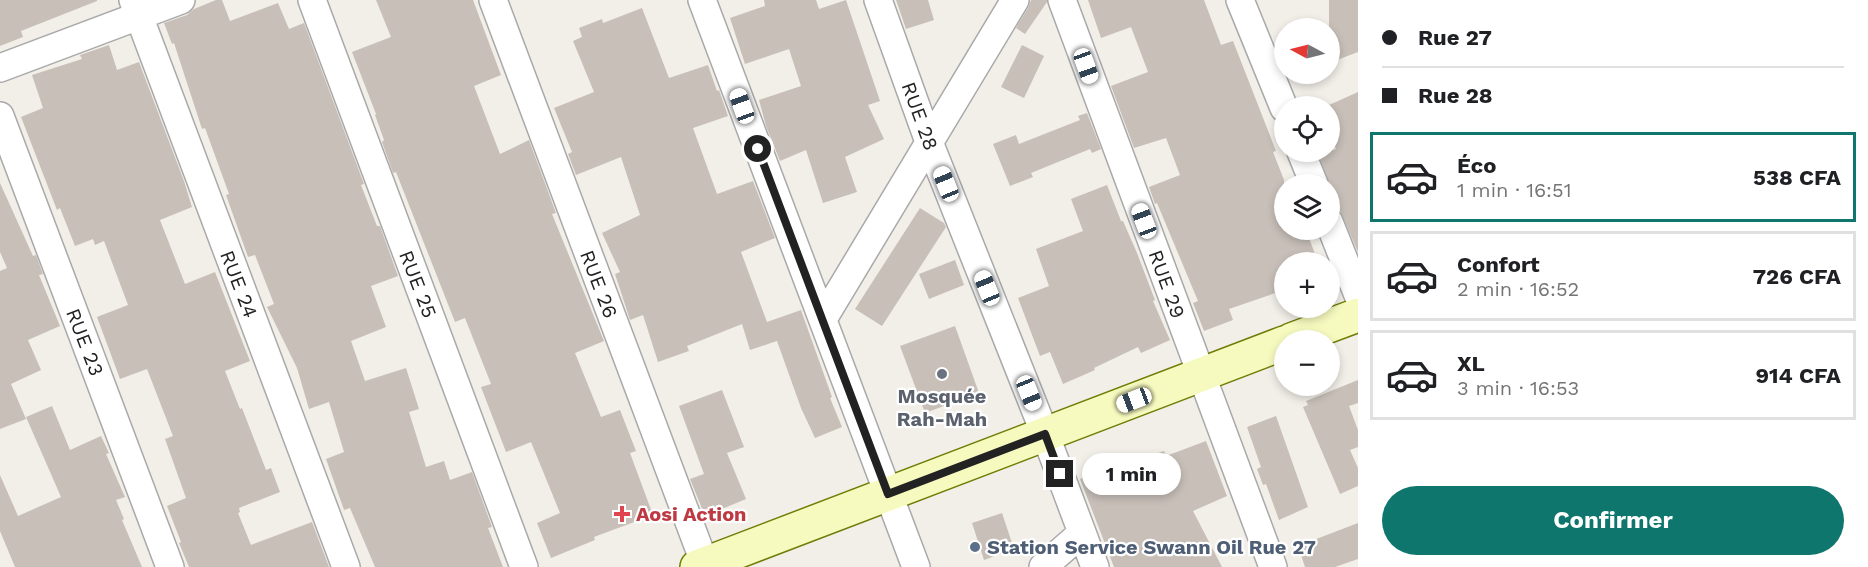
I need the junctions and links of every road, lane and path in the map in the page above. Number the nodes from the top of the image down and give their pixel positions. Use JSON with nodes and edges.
{"nodes":[{"id":1,"x":181,"y":0,"type":"edge"},
{"id":2,"x":312,"y":0,"type":"edge"},
{"id":3,"x":493,"y":0,"type":"edge"},
{"id":4,"x":702,"y":0,"type":"edge"},
{"id":5,"x":878,"y":0,"type":"edge"},
{"id":6,"x":1015,"y":0,"type":"edge"},
{"id":7,"x":1062,"y":0,"type":"edge"},
{"id":8,"x":1240,"y":0,"type":"edge"},
{"id":9,"x":136,"y":8,"type":"edge"},
{"id":10,"x":0,"y":68,"type":"edge"},
{"id":11,"x":1279,"y":96,"type":"edge"},
{"id":12,"x":0,"y":116,"type":"edge"},
{"id":13,"x":929,"y":142,"type":"junction"},
{"id":14,"x":1336,"y":240,"type":"edge"},
{"id":15,"x":1358,"y":295,"type":"edge"},
{"id":16,"x":1358,"y":315,"type":"edge"},
{"id":17,"x":822,"y":319,"type":"junction"},
{"id":18,"x":1318,"y":330,"type":"edge"},
{"id":19,"x":1274,"y":347,"type":"edge"},
{"id":20,"x":1201,"y":375,"type":"junction"},
{"id":21,"x":1045,"y":434,"type":"junction"},
{"id":22,"x":888,"y":494,"type":"junction"},
{"id":23,"x":1082,"y":533,"type":"junction"},
{"id":24,"x":703,"y":566,"type":"edge"},
{"id":25,"x":170,"y":567,"type":"edge"},
{"id":26,"x":346,"y":567,"type":"edge"},
{"id":27,"x":524,"y":567,"type":"edge"},
{"id":28,"x":916,"y":567,"type":"edge"},
{"id":29,"x":1043,"y":567,"type":"edge"},
{"id":30,"x":1095,"y":567,"type":"edge"},
{"id":31,"x":1273,"y":567,"type":"edge"}],
"edges":[{"from":1,"to":9,"type":"street"},
{"from":2,"to":27,"type":"street","name":"RUE 25"},
{"from":3,"to":24,"type":"street","name":"RUE 26"},
{"from":4,"to":17,"type":"street"},
{"from":5,"to":13,"type":"street","name":"RUE 28"},
{"from":6,"to":13,"type":"street"},
{"from":7,"to":20,"type":"street","name":"RUE 29"},
{"from":8,"to":11,"type":"street"},
{"from":9,"to":10,"type":"street"},
{"from":9,"to":26,"type":"street","name":"RUE 24"},
{"from":12,"to":25,"type":"street","name":"RUE 23"},
{"from":13,"to":17,"type":"street"},
{"from":13,"to":21,"type":"street","name":"RUE 28"},
{"from":14,"to":15,"type":"street"},
{"from":16,"to":18,"type":"main road"},
{"from":17,"to":22,"type":"street"},
{"from":19,"to":20,"type":"main road"},
{"from":20,"to":21,"type":"main road"},
{"from":20,"to":31,"type":"street","name":"RUE 29"},
{"from":21,"to":22,"type":"main road"},
{"from":21,"to":23,"type":"street","name":"RUE 28"},
{"from":22,"to":24,"type":"main road"},
{"from":22,"to":28,"type":"street"},
{"from":23,"to":29,"type":"street"},
{"from":23,"to":30,"type":"street","name":"RUE 28"}]}
